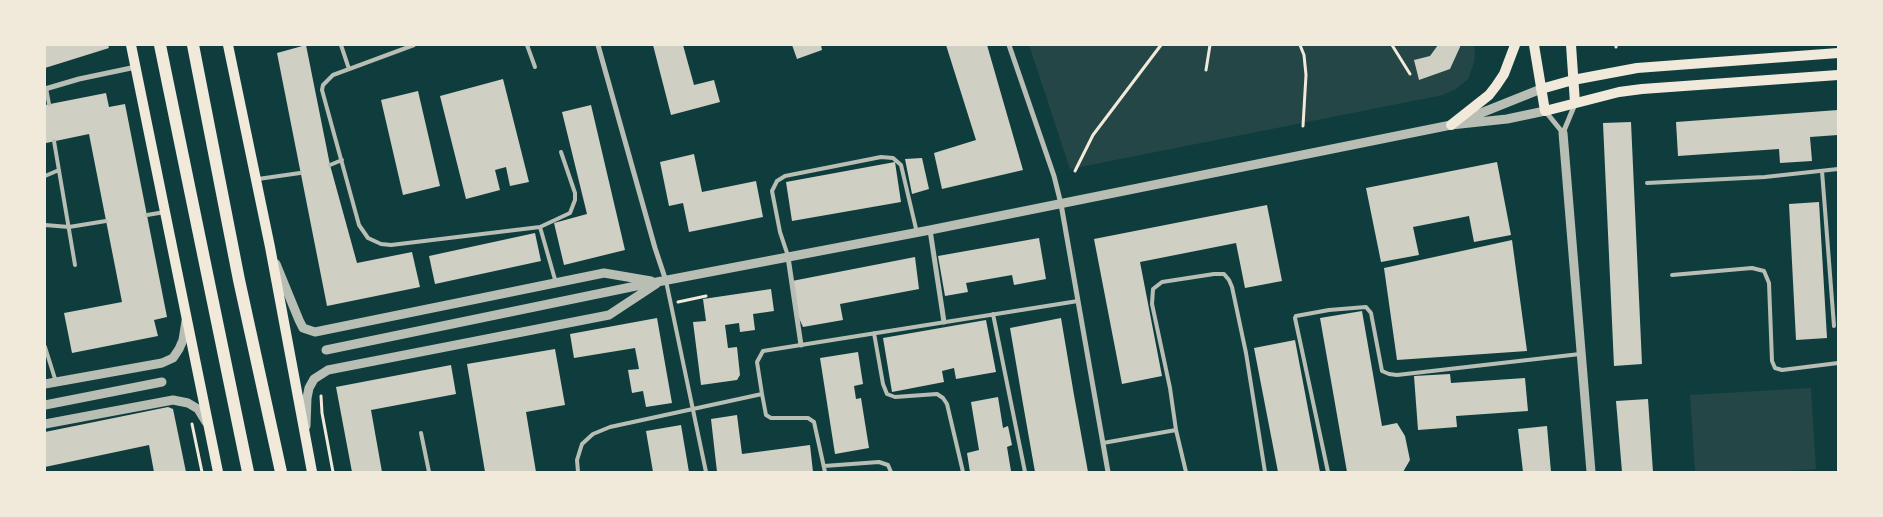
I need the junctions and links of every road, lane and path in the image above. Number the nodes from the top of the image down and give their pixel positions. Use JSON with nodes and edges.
{"nodes":[{"id":1,"x":131,"y":45,"type":"edge"},
{"id":2,"x":160,"y":45,"type":"edge"},
{"id":3,"x":193,"y":45,"type":"edge"},
{"id":4,"x":228,"y":45,"type":"edge"},
{"id":5,"x":341,"y":45,"type":"edge"},
{"id":6,"x":414,"y":45,"type":"edge"},
{"id":7,"x":527,"y":45,"type":"edge"},
{"id":8,"x":598,"y":45,"type":"edge"},
{"id":9,"x":1009,"y":45,"type":"edge"},
{"id":10,"x":1161,"y":45,"type":"edge"},
{"id":11,"x":1210,"y":45,"type":"edge"},
{"id":12,"x":1300,"y":45,"type":"edge"},
{"id":13,"x":1392,"y":45,"type":"edge"},
{"id":14,"x":1515,"y":45,"type":"edge"},
{"id":15,"x":1534,"y":45,"type":"edge"},
{"id":16,"x":1571,"y":45,"type":"edge"},
{"id":17,"x":1838,"y":53,"type":"edge"},
{"id":18,"x":136,"y":67,"type":"junction"},
{"id":19,"x":535,"y":67,"type":"dead end"},
{"id":20,"x":349,"y":69,"type":"junction"},
{"id":21,"x":1206,"y":70,"type":"dead end"},
{"id":22,"x":1410,"y":74,"type":"dead end"},
{"id":23,"x":1838,"y":75,"type":"edge"},
{"id":24,"x":1573,"y":80,"type":"junction"},
{"id":25,"x":46,"y":88,"type":"edge"},
{"id":26,"x":1541,"y":89,"type":"junction"},
{"id":27,"x":1576,"y":103,"type":"junction"},
{"id":28,"x":49,"y":104,"type":"dead end"},
{"id":29,"x":1545,"y":111,"type":"junction"},
{"id":30,"x":1451,"y":125,"type":"junction"},
{"id":31,"x":1303,"y":126,"type":"dead end"},
{"id":32,"x":1563,"y":133,"type":"junction"},
{"id":33,"x":54,"y":141,"type":"dead end"},
{"id":34,"x":561,"y":152,"type":"dead end"},
{"id":35,"x":342,"y":160,"type":"junction"},
{"id":36,"x":330,"y":164,"type":"dead end"},
{"id":37,"x":1838,"y":169,"type":"edge"},
{"id":38,"x":59,"y":170,"type":"junction"},
{"id":39,"x":1075,"y":171,"type":"dead end"},
{"id":40,"x":1822,"y":171,"type":"junction"},
{"id":41,"x":300,"y":173,"type":"dead end"},
{"id":42,"x":45,"y":176,"type":"edge"},
{"id":43,"x":256,"y":179,"type":"junction"},
{"id":44,"x":1647,"y":183,"type":"dead end"},
{"id":45,"x":1061,"y":204,"type":"junction"},
{"id":46,"x":165,"y":212,"type":"junction"},
{"id":47,"x":147,"y":215,"type":"dead end"},
{"id":48,"x":106,"y":221,"type":"dead end"},
{"id":49,"x":45,"y":225,"type":"edge"},
{"id":50,"x":540,"y":226,"type":"junction"},
{"id":51,"x":69,"y":227,"type":"junction"},
{"id":52,"x":930,"y":230,"type":"junction"},
{"id":53,"x":917,"y":233,"type":"junction"},
{"id":54,"x":270,"y":247,"type":"junction"},
{"id":55,"x":788,"y":256,"type":"junction"},
{"id":56,"x":75,"y":265,"type":"dead end"},
{"id":57,"x":1672,"y":275,"type":"dead end"},
{"id":58,"x":662,"y":282,"type":"junction"},
{"id":59,"x":556,"y":283,"type":"junction"},
{"id":60,"x":706,"y":296,"type":"dead end"},
{"id":61,"x":1078,"y":300,"type":"junction"},
{"id":62,"x":671,"y":303,"type":"junction"},
{"id":63,"x":993,"y":314,"type":"junction"},
{"id":64,"x":186,"y":318,"type":"junction"},
{"id":65,"x":944,"y":322,"type":"junction"},
{"id":66,"x":1834,"y":326,"type":"dead end"},
{"id":67,"x":874,"y":333,"type":"junction"},
{"id":68,"x":801,"y":345,"type":"junction"},
{"id":69,"x":45,"y":347,"type":"edge"},
{"id":70,"x":326,"y":350,"type":"dead end"},
{"id":71,"x":1583,"y":354,"type":"junction"},
{"id":72,"x":1838,"y":363,"type":"edge"},
{"id":73,"x":56,"y":382,"type":"junction"},
{"id":74,"x":162,"y":382,"type":"dead end"},
{"id":75,"x":45,"y":384,"type":"edge"},
{"id":76,"x":320,"y":388,"type":"dead end"},
{"id":77,"x":762,"y":394,"type":"junction"},
{"id":78,"x":45,"y":405,"type":"edge"},
{"id":79,"x":694,"y":409,"type":"junction"},
{"id":80,"x":192,"y":421,"type":"dead end"},
{"id":81,"x":45,"y":424,"type":"edge"},
{"id":82,"x":209,"y":427,"type":"junction"},
{"id":83,"x":1176,"y":430,"type":"junction"},
{"id":84,"x":421,"y":433,"type":"dead end"},
{"id":85,"x":306,"y":441,"type":"junction"},
{"id":86,"x":1103,"y":443,"type":"junction"},
{"id":87,"x":824,"y":466,"type":"junction"},
{"id":88,"x":202,"y":472,"type":"edge"},
{"id":89,"x":218,"y":472,"type":"edge"},
{"id":90,"x":248,"y":472,"type":"edge"},
{"id":91,"x":281,"y":472,"type":"edge"},
{"id":92,"x":312,"y":472,"type":"edge"},
{"id":93,"x":333,"y":472,"type":"edge"},
{"id":94,"x":429,"y":472,"type":"edge"},
{"id":95,"x":578,"y":472,"type":"edge"},
{"id":96,"x":706,"y":472,"type":"edge"},
{"id":97,"x":826,"y":472,"type":"edge"},
{"id":98,"x":891,"y":472,"type":"edge"},
{"id":99,"x":963,"y":472,"type":"edge"},
{"id":100,"x":1025,"y":472,"type":"edge"},
{"id":101,"x":1108,"y":472,"type":"edge"},
{"id":102,"x":1186,"y":472,"type":"edge"},
{"id":103,"x":1265,"y":472,"type":"edge"},
{"id":104,"x":1328,"y":472,"type":"edge"},
{"id":105,"x":1591,"y":472,"type":"edge"}],
"edges":[{"from":1,"to":18,"type":"main road"},
{"from":2,"to":90,"type":"highway"},
{"from":3,"to":91,"type":"highway"},
{"from":4,"to":43,"type":"main road"},
{"from":5,"to":20,"type":"lane"},
{"from":6,"to":20,"type":"lane"},
{"from":7,"to":19,"type":"lane"},
{"from":8,"to":58,"type":"street"},
{"from":9,"to":45,"type":"street"},
{"from":10,"to":39,"type":"path"},
{"from":11,"to":21,"type":"path"},
{"from":12,"to":31,"type":"path"},
{"from":13,"to":22,"type":"path"},
{"from":14,"to":30,"type":"main road"},
{"from":15,"to":26,"type":"main road"},
{"from":16,"to":24,"type":"main road"},
{"from":17,"to":24,"type":"main road"},
{"from":18,"to":25,"type":"street"},
{"from":18,"to":46,"type":"main road"},
{"from":20,"to":35,"type":"lane"},
{"from":23,"to":27,"type":"main road"},
{"from":24,"to":26,"type":"main road"},
{"from":24,"to":27,"type":"main road"},
{"from":25,"to":28,"type":"lane"},
{"from":26,"to":29,"type":"main road"},
{"from":26,"to":30,"type":"street"},
{"from":27,"to":29,"type":"main road"},
{"from":27,"to":32,"type":"street"},
{"from":29,"to":30,"type":"street"},
{"from":29,"to":32,"type":"street"},
{"from":30,"to":45,"type":"street"},
{"from":32,"to":71,"type":"street"},
{"from":33,"to":38,"type":"lane"},
{"from":34,"to":50,"type":"lane"},
{"from":35,"to":36,"type":"lane"},
{"from":35,"to":50,"type":"lane"},
{"from":37,"to":40,"type":"lane"},
{"from":38,"to":42,"type":"lane"},
{"from":38,"to":51,"type":"lane"},
{"from":40,"to":44,"type":"lane"},
{"from":40,"to":66,"type":"lane"},
{"from":41,"to":43,"type":"lane"},
{"from":43,"to":54,"type":"main road"},
{"from":45,"to":52,"type":"street"},
{"from":45,"to":61,"type":"street"},
{"from":46,"to":47,"type":"lane"},
{"from":46,"to":64,"type":"main road"},
{"from":48,"to":51,"type":"lane"},
{"from":49,"to":51,"type":"lane"},
{"from":50,"to":59,"type":"lane"},
{"from":51,"to":56,"type":"lane"},
{"from":52,"to":53,"type":"street"},
{"from":52,"to":65,"type":"street"},
{"from":53,"to":55,"type":"street"},
{"from":53,"to":55,"type":"lane"},
{"from":54,"to":59,"type":"street"},
{"from":54,"to":85,"type":"main road"},
{"from":55,"to":58,"type":"street"},
{"from":55,"to":68,"type":"street"},
{"from":57,"to":72,"type":"lane"},
{"from":58,"to":59,"type":"street"},
{"from":58,"to":62,"type":"lane"},
{"from":58,"to":70,"type":"street"},
{"from":58,"to":85,"type":"street"},
{"from":60,"to":62,"type":"path"},
{"from":61,"to":63,"type":"lane"},
{"from":61,"to":86,"type":"street"},
{"from":62,"to":79,"type":"lane"},
{"from":63,"to":65,"type":"lane"},
{"from":63,"to":100,"type":"lane"},
{"from":64,"to":73,"type":"street"},
{"from":64,"to":82,"type":"main road"},
{"from":65,"to":67,"type":"lane"},
{"from":67,"to":68,"type":"lane"},
{"from":67,"to":99,"type":"lane"},
{"from":68,"to":77,"type":"lane"},
{"from":69,"to":73,"type":"lane"},
{"from":71,"to":104,"type":"lane"},
{"from":71,"to":105,"type":"street"},
{"from":73,"to":75,"type":"street"},
{"from":74,"to":78,"type":"street"},
{"from":76,"to":93,"type":"path"},
{"from":77,"to":79,"type":"lane"},
{"from":77,"to":87,"type":"lane"},
{"from":79,"to":95,"type":"lane"},
{"from":79,"to":96,"type":"lane"},
{"from":80,"to":88,"type":"path"},
{"from":81,"to":82,"type":"street"},
{"from":82,"to":89,"type":"main road"},
{"from":83,"to":86,"type":"lane"},
{"from":83,"to":102,"type":"lane"},
{"from":83,"to":103,"type":"lane"},
{"from":84,"to":94,"type":"lane"},
{"from":85,"to":92,"type":"main road"},
{"from":86,"to":101,"type":"street"},
{"from":87,"to":97,"type":"lane"},
{"from":87,"to":98,"type":"lane"}]}
